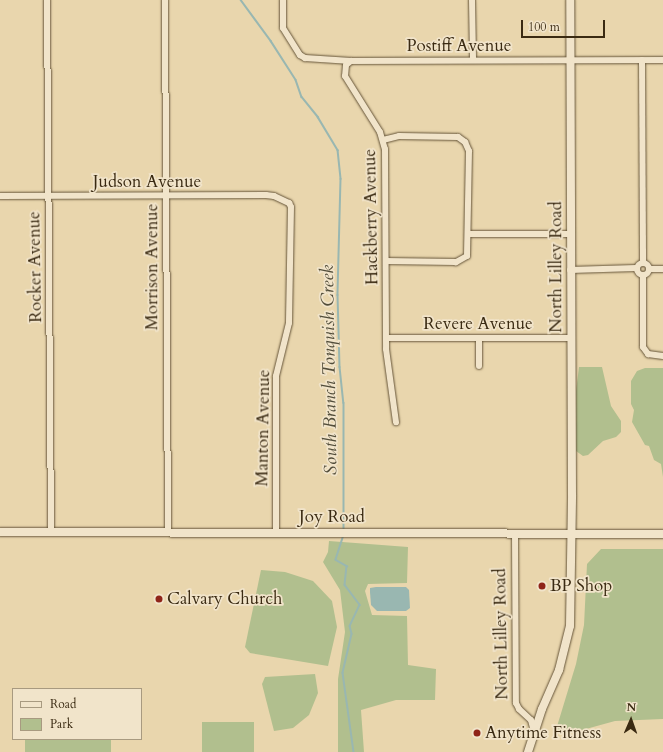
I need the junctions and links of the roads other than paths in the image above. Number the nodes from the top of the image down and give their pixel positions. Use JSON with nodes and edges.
{"nodes":[{"id":1,"x":47,"y":0,"type":"edge"},
{"id":2,"x":165,"y":0,"type":"edge"},
{"id":3,"x":283,"y":0,"type":"edge"},
{"id":4,"x":472,"y":0,"type":"edge"},
{"id":5,"x":570,"y":0,"type":"edge"},
{"id":6,"x":473,"y":60,"type":"junction"},
{"id":7,"x":642,"y":60,"type":"junction"},
{"id":8,"x":663,"y":60,"type":"edge"},
{"id":9,"x":351,"y":61,"type":"junction"},
{"id":10,"x":570,"y":61,"type":"junction"},
{"id":11,"x":383,"y":140,"type":"junction"},
{"id":12,"x":166,"y":195,"type":"junction"},
{"id":13,"x":0,"y":196,"type":"edge"},
{"id":14,"x":48,"y":196,"type":"junction"},
{"id":15,"x":291,"y":207,"type":"joint"},
{"id":16,"x":469,"y":234,"type":"junction"},
{"id":17,"x":570,"y":234,"type":"junction"},
{"id":18,"x":386,"y":261,"type":"junction"},
{"id":19,"x":643,"y":262,"type":"junction"},
{"id":20,"x":636,"y":268,"type":"junction"},
{"id":21,"x":649,"y":269,"type":"junction"},
{"id":22,"x":663,"y":269,"type":"edge"},
{"id":23,"x":570,"y":270,"type":"junction"},
{"id":24,"x":643,"y":275,"type":"junction"},
{"id":25,"x":386,"y":338,"type":"junction"},
{"id":26,"x":571,"y":338,"type":"junction"},
{"id":27,"x":479,"y":339,"type":"junction"},
{"id":28,"x":663,"y":356,"type":"edge"},
{"id":29,"x":479,"y":366,"type":"dead end"},
{"id":30,"x":396,"y":422,"type":"dead end"},
{"id":31,"x":0,"y":532,"type":"edge"},
{"id":32,"x":276,"y":532,"type":"junction"},
{"id":33,"x":51,"y":533,"type":"junction"},
{"id":34,"x":168,"y":533,"type":"junction"},
{"id":35,"x":515,"y":533,"type":"junction"},
{"id":36,"x":572,"y":534,"type":"junction"},
{"id":37,"x":663,"y":534,"type":"edge"},
{"id":38,"x":534,"y":733,"type":"junction"},
{"id":39,"x":528,"y":752,"type":"edge"}],
"edges":[{"from":1,"to":14,"type":"street","name":"Rocker Avenue"},
{"from":2,"to":12,"type":"street","name":"Morrison Avenue"},
{"from":3,"to":9,"type":"street","name":"Postiff Avenue"},
{"from":4,"to":6,"type":"street"},
{"from":5,"to":10,"type":"street","name":"North Lilley Road"},
{"from":6,"to":9,"type":"street","name":"Postiff Avenue"},
{"from":6,"to":10,"type":"street","name":"Postiff Avenue"},
{"from":7,"to":8,"type":"street","name":"Postiff Avenue"},
{"from":7,"to":10,"type":"street","name":"Postiff Avenue"},
{"from":7,"to":19,"type":"street"},
{"from":9,"to":11,"type":"street","name":"Hackberry Avenue"},
{"from":10,"to":17,"type":"street","name":"North Lilley Road"},
{"from":11,"to":16,"type":"street"},
{"from":11,"to":18,"type":"street","name":"Hackberry Avenue"},
{"from":12,"to":14,"type":"street","name":"Judson Avenue"},
{"from":12,"to":15,"type":"street","name":"Judson Avenue"},
{"from":12,"to":34,"type":"street","name":"Morrison Avenue"},
{"from":13,"to":14,"type":"street","name":"Judson Avenue"},
{"from":14,"to":33,"type":"street","name":"Rocker Avenue"},
{"from":15,"to":32,"type":"street","name":"Manton Avenue"},
{"from":16,"to":17,"type":"street"},
{"from":16,"to":18,"type":"street"},
{"from":17,"to":23,"type":"street","name":"North Lilley Road"},
{"from":18,"to":25,"type":"street","name":"Hackberry Avenue"},
{"from":19,"to":20,"type":"street"},
{"from":19,"to":21,"type":"street"},
{"from":20,"to":23,"type":"street"},
{"from":20,"to":24,"type":"street"},
{"from":21,"to":22,"type":"street"},
{"from":21,"to":24,"type":"street"},
{"from":23,"to":26,"type":"street","name":"North Lilley Road"},
{"from":24,"to":28,"type":"street"},
{"from":25,"to":27,"type":"street","name":"Revere Avenue"},
{"from":25,"to":30,"type":"street","name":"Hackberry Avenue"},
{"from":26,"to":27,"type":"street","name":"Revere Avenue"},
{"from":26,"to":36,"type":"street","name":"North Lilley Road"},
{"from":27,"to":29,"type":"street"},
{"from":31,"to":33,"type":"street","name":"Joy Road"},
{"from":32,"to":34,"type":"street","name":"Joy Road"},
{"from":32,"to":35,"type":"street","name":"Joy Road"},
{"from":33,"to":34,"type":"street","name":"Joy Road"},
{"from":35,"to":36,"type":"street","name":"Joy Road"},
{"from":35,"to":38,"type":"street","name":"North Lilley Road"},
{"from":36,"to":37,"type":"street","name":"Joy Road"},
{"from":36,"to":38,"type":"street","name":"North Lilley Road"},
{"from":38,"to":39,"type":"street"}]}
